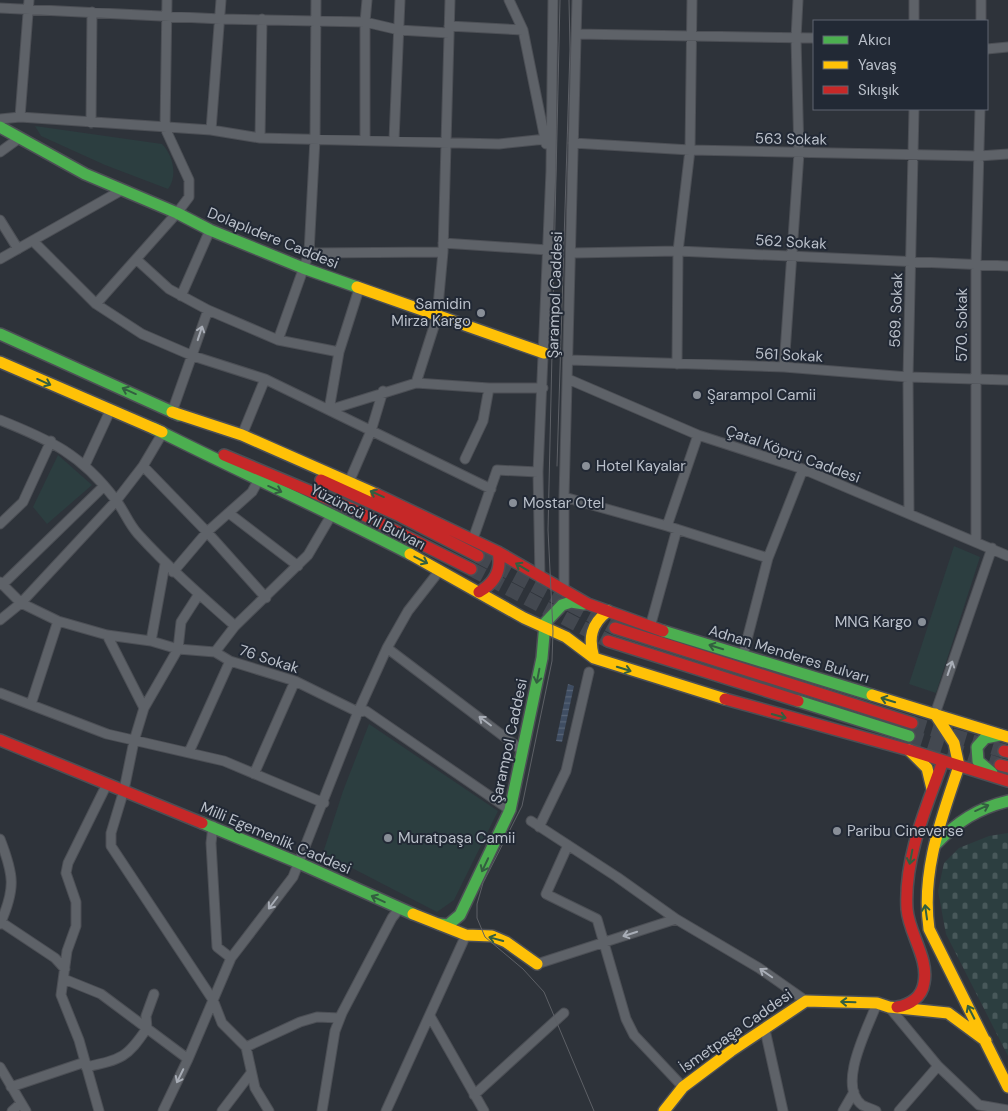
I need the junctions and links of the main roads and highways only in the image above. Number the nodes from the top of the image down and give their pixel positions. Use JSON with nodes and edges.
{"nodes":[{"id":1,"x":0,"y":127,"type":"edge"},
{"id":2,"x":0,"y":334,"type":"edge"},
{"id":3,"x":544,"y":353,"type":"road end"},
{"id":4,"x":0,"y":362,"type":"edge"},
{"id":5,"x":172,"y":412,"type":"junction"},
{"id":6,"x":158,"y":431,"type":"junction"},
{"id":7,"x":498,"y":552,"type":"junction"},
{"id":8,"x":478,"y":556,"type":"tunnel mouth"},
{"id":9,"x":471,"y":569,"type":"tunnel mouth"},
{"id":10,"x":479,"y":592,"type":"junction"},
{"id":11,"x":564,"y":592,"type":"joint"},
{"id":12,"x":588,"y":604,"type":"junction"},
{"id":13,"x":608,"y":612,"type":"junction"},
{"id":14,"x":524,"y":618,"type":"junction"},
{"id":15,"x":544,"y":628,"type":"junction"},
{"id":16,"x":615,"y":628,"type":"tunnel mouth"},
{"id":17,"x":608,"y":641,"type":"tunnel mouth"},
{"id":18,"x":542,"y":658,"type":"junction"},
{"id":19,"x":594,"y":658,"type":"junction"},
{"id":20,"x":934,"y":714,"type":"junction"},
{"id":21,"x":912,"y":723,"type":"tunnel mouth"},
{"id":22,"x":984,"y":730,"type":"junction"},
{"id":23,"x":908,"y":736,"type":"tunnel mouth"},
{"id":24,"x":1005,"y":736,"type":"edge"},
{"id":25,"x":0,"y":740,"type":"edge"},
{"id":26,"x":954,"y":743,"type":"junction"},
{"id":27,"x":909,"y":750,"type":"junction"},
{"id":28,"x":942,"y":761,"type":"junction"},
{"id":29,"x":959,"y":766,"type":"junction"},
{"id":30,"x":1002,"y":780,"type":"edge"},
{"id":31,"x":932,"y":791,"type":"junction"},
{"id":32,"x":1008,"y":802,"type":"edge"},
{"id":33,"x":934,"y":845,"type":"junction"},
{"id":34,"x":439,"y":924,"type":"junction"},
{"id":35,"x":537,"y":964,"type":"road end"},
{"id":36,"x":889,"y":1007,"type":"junction"},
{"id":37,"x":986,"y":1041,"type":"junction"},
{"id":38,"x":1008,"y":1087,"type":"edge"},
{"id":39,"x":664,"y":1111,"type":"edge"}],
"edges":[{"from":1,"to":3,"type":"main road","name":"Dolaplıdere Caddesi"},
{"from":5,"to":2,"type":"main road","name":"Yüzüncü Yıl Bulvarı","one_way":true},
{"from":4,"to":6,"type":"main road","name":"Yüzüncü Yıl Bulvarı","one_way":true},
{"from":7,"to":5,"type":"main road","name":"Yüzüncü Yıl Bulvarı","one_way":true},
{"from":5,"to":8,"type":"main road","name":"Yüzüncü Yıl Bulvarı"},
{"from":6,"to":9,"type":"main road","name":"Yüzüncü Yıl Bulvarı"},
{"from":6,"to":10,"type":"main road","name":"Yüzüncü Yıl Bulvarı","one_way":true},
{"from":7,"to":10,"type":"main road"},
{"from":11,"to":7,"type":"main road","name":"Yüzüncü Yıl Bulvarı","one_way":true},
{"from":10,"to":14,"type":"main road","name":"Yüzüncü Yıl Bulvarı"},
{"from":11,"to":12,"type":"main road","name":"Adnan Menderes Bulvarı"},
{"from":12,"to":13,"type":"main road","name":"Adnan Menderes Bulvarı"},
{"from":12,"to":15,"type":"main road"},
{"from":13,"to":19,"type":"main road"},
{"from":20,"to":13,"type":"main road","name":"Adnan Menderes Bulvarı","one_way":true},
{"from":14,"to":15,"type":"main road","name":"Yüzüncü Yıl Bulvarı"},
{"from":14,"to":18,"type":"main road"},
{"from":15,"to":18,"type":"main road","name":"Şarampol Caddesi"},
{"from":15,"to":19,"type":"main road","name":"Yüzüncü Yıl Bulvarı"},
{"from":16,"to":21,"type":"main road","name":"Adnan Menderes Bulvarı"},
{"from":17,"to":23,"type":"main road"},
{"from":18,"to":34,"type":"main road","name":"Şarampol Caddesi","one_way":true},
{"from":19,"to":27,"type":"main road","one_way":true},
{"from":20,"to":22,"type":"main road","name":"Adnan Menderes Bulvarı"},
{"from":20,"to":26,"type":"main road"},
{"from":22,"to":24,"type":"main road","name":"Adnan Menderes Bulvarı"},
{"from":22,"to":26,"type":"main road"},
{"from":24,"to":30,"type":"main road"},
{"from":34,"to":25,"type":"main road","name":"Milli Egemenlik Caddesi","one_way":true},
{"from":26,"to":28,"type":"main road"},
{"from":26,"to":29,"type":"main road"},
{"from":27,"to":28,"type":"main road"},
{"from":27,"to":31,"type":"main road"},
{"from":28,"to":29,"type":"main road"},
{"from":28,"to":31,"type":"main road"},
{"from":29,"to":30,"type":"main road"},
{"from":29,"to":33,"type":"main road"},
{"from":31,"to":36,"type":"main road","one_way":true},
{"from":33,"to":32,"type":"main road","one_way":true},
{"from":37,"to":33,"type":"main road","one_way":true},
{"from":35,"to":34,"type":"main road","name":"Milli Egemenlik Caddesi","one_way":true},
{"from":36,"to":37,"type":"main road"},
{"from":36,"to":39,"type":"main road","name":"İsmetpaşa Caddesi","one_way":true},
{"from":37,"to":38,"type":"main road"}]}
